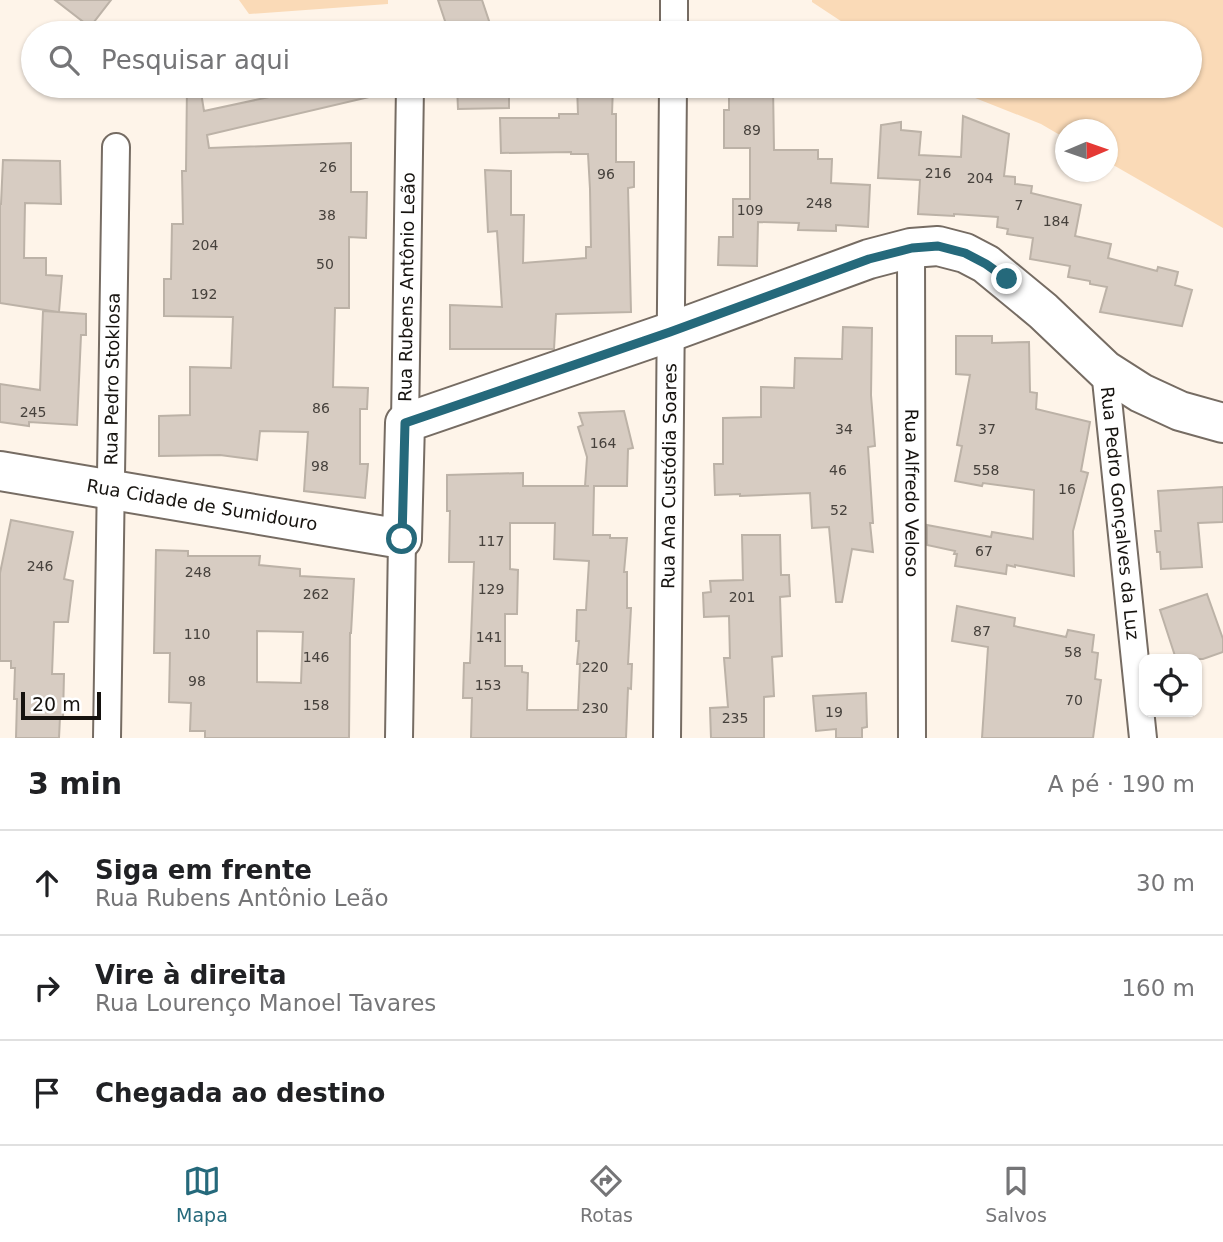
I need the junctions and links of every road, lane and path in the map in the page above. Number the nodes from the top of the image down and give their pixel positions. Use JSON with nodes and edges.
{"nodes":[{"id":1,"x":674,"y":0,"type":"edge"},
{"id":2,"x":674,"y":21,"type":"edge"},
{"id":3,"x":410,"y":98,"type":"edge"},
{"id":4,"x":673,"y":98,"type":"edge"},
{"id":5,"x":116,"y":147,"type":"dead end"},
{"id":6,"x":912,"y":248,"type":"junction"},
{"id":7,"x":670,"y":332,"type":"junction"},
{"id":8,"x":1105,"y":370,"type":"junction"},
{"id":9,"x":405,"y":423,"type":"junction"},
{"id":10,"x":1223,"y":423,"type":"edge"},
{"id":11,"x":0,"y":471,"type":"edge"},
{"id":12,"x":111,"y":491,"type":"junction"},
{"id":13,"x":402,"y":539,"type":"junction"},
{"id":14,"x":107,"y":738,"type":"edge"},
{"id":15,"x":399,"y":738,"type":"edge"},
{"id":16,"x":667,"y":738,"type":"edge"},
{"id":17,"x":912,"y":738,"type":"edge"},
{"id":18,"x":1143,"y":738,"type":"edge"}],
"edges":[{"from":1,"to":2,"type":"street"},
{"from":3,"to":9,"type":"street","name":"Rua Rubens Antônio Leão"},
{"from":4,"to":7,"type":"street","name":"Rua Ana Custódia Soares"},
{"from":5,"to":12,"type":"street","name":"Rua Pedro Stoklosa"},
{"from":6,"to":7,"type":"street"},
{"from":6,"to":8,"type":"street"},
{"from":6,"to":17,"type":"street","name":"Rua Alfredo Veloso"},
{"from":7,"to":9,"type":"street"},
{"from":7,"to":16,"type":"street","name":"Rua Ana Custódia Soares"},
{"from":8,"to":10,"type":"street"},
{"from":8,"to":18,"type":"street","name":"Rua Pedro Gonçalves da Luz"},
{"from":9,"to":13,"type":"street","name":"Rua Rubens Antônio Leão"},
{"from":11,"to":12,"type":"street","name":"Rua Cidade de Sumidouro"},
{"from":12,"to":13,"type":"street","name":"Rua Cidade de Sumidouro"},
{"from":12,"to":14,"type":"street","name":"Rua Pedro Stoklosa"},
{"from":13,"to":15,"type":"street","name":"Rua Rubens Antônio Leão"}]}
